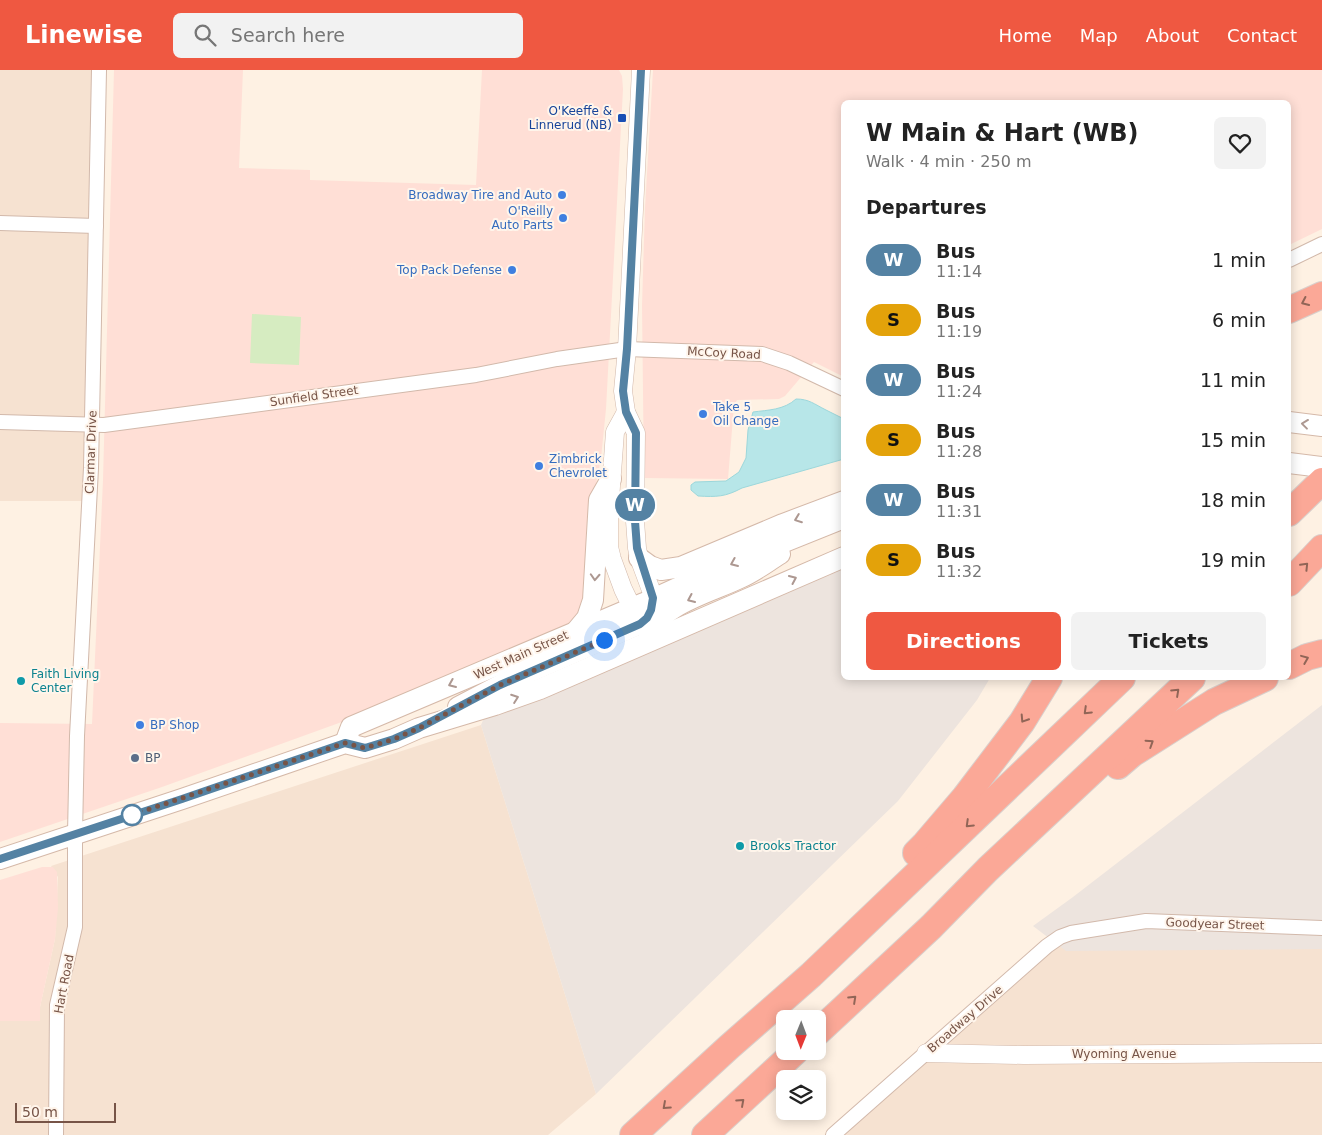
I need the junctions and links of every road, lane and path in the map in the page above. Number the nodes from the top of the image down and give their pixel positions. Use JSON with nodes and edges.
{"nodes":[{"id":1,"x":99,"y":70,"type":"edge"},
{"id":2,"x":641,"y":70,"type":"edge"},
{"id":3,"x":0,"y":222,"type":"edge"},
{"id":4,"x":96,"y":226,"type":"junction"},
{"id":5,"x":1322,"y":244,"type":"edge"},
{"id":6,"x":1291,"y":259,"type":"edge"},
{"id":7,"x":1322,"y":295,"type":"edge"},
{"id":8,"x":1291,"y":309,"type":"edge"},
{"id":9,"x":627,"y":349,"type":"junction"},
{"id":10,"x":841,"y":389,"type":"edge"},
{"id":11,"x":626,"y":412,"type":"junction"},
{"id":12,"x":0,"y":422,"type":"edge"},
{"id":13,"x":1291,"y":422,"type":"edge"},
{"id":14,"x":92,"y":424,"type":"junction"},
{"id":15,"x":1322,"y":426,"type":"edge"},
{"id":16,"x":1291,"y":463,"type":"edge"},
{"id":17,"x":1322,"y":467,"type":"edge"},
{"id":18,"x":611,"y":479,"type":"junction"},
{"id":19,"x":1322,"y":481,"type":"edge"},
{"id":20,"x":841,"y":502,"type":"edge"},
{"id":21,"x":1291,"y":511,"type":"edge"},
{"id":22,"x":841,"y":519,"type":"edge"},
{"id":23,"x":808,"y":532,"type":"junction"},
{"id":24,"x":1322,"y":548,"type":"edge"},
{"id":25,"x":638,"y":553,"type":"junction"},
{"id":26,"x":841,"y":558,"type":"edge"},
{"id":27,"x":1291,"y":581,"type":"edge"},
{"id":28,"x":653,"y":598,"type":"junction"},
{"id":29,"x":640,"y":624,"type":"junction"},
{"id":30,"x":665,"y":625,"type":"junction"},
{"id":31,"x":577,"y":630,"type":"junction"},
{"id":32,"x":1322,"y":653,"type":"edge"},
{"id":33,"x":1291,"y":665,"type":"edge"},
{"id":34,"x":1049,"y":680,"type":"edge"},
{"id":35,"x":1120,"y":680,"type":"edge"},
{"id":36,"x":1190,"y":680,"type":"edge"},
{"id":37,"x":1261,"y":680,"type":"edge"},
{"id":38,"x":345,"y":743,"type":"junction"},
{"id":39,"x":75,"y":834,"type":"junction"},
{"id":40,"x":0,"y":859,"type":"edge"},
{"id":41,"x":988,"y":869,"type":"junction"},
{"id":42,"x":1108,"y":927,"type":"joint"},
{"id":43,"x":1322,"y":928,"type":"edge"},
{"id":44,"x":826,"y":1025,"type":"edge"},
{"id":45,"x":926,"y":1053,"type":"junction"},
{"id":46,"x":1322,"y":1053,"type":"edge"},
{"id":47,"x":786,"y":1060,"type":"edge"},
{"id":48,"x":698,"y":1077,"type":"junction"},
{"id":49,"x":56,"y":1135,"type":"edge"},
{"id":50,"x":633,"y":1135,"type":"edge"},
{"id":51,"x":705,"y":1135,"type":"edge"},
{"id":52,"x":833,"y":1135,"type":"edge"}],
"edges":[{"from":1,"to":4,"type":"street","name":"Clarmar Drive"},
{"from":2,"to":9,"type":"street"},
{"from":3,"to":4,"type":"street"},
{"from":4,"to":14,"type":"street","name":"Clarmar Drive"},
{"from":5,"to":6,"type":"street"},
{"from":7,"to":8,"type":"highway","one_way":true},
{"from":9,"to":10,"type":"street","name":"McCoy Road"},
{"from":9,"to":11,"type":"street"},
{"from":9,"to":14,"type":"street","name":"Sunfield Street"},
{"from":11,"to":18,"type":"street"},
{"from":11,"to":25,"type":"street"},
{"from":12,"to":14,"type":"street","name":"Sunfield Street"},
{"from":15,"to":13,"type":"main road","one_way":true},
{"from":14,"to":39,"type":"street","name":"Clarmar Drive"},
{"from":16,"to":17,"type":"main road"},
{"from":18,"to":25,"type":"street"},
{"from":18,"to":29,"type":"street"},
{"from":18,"to":31,"type":"main road","one_way":true},
{"from":19,"to":21,"type":"highway"},
{"from":20,"to":25,"type":"main road","one_way":true},
{"from":22,"to":23,"type":"main road","name":"West Main Street"},
{"from":23,"to":28,"type":"main road","name":"West Main Street","one_way":true},
{"from":23,"to":30,"type":"main road","one_way":true},
{"from":27,"to":24,"type":"highway","one_way":true},
{"from":25,"to":28,"type":"street"},
{"from":30,"to":26,"type":"main road","name":"West Main Street","one_way":true},
{"from":28,"to":29,"type":"main road","name":"West Main Street"},
{"from":28,"to":30,"type":"street"},
{"from":29,"to":30,"type":"main road","name":"West Main Street"},
{"from":29,"to":31,"type":"main road","name":"West Main Street"},
{"from":38,"to":29,"type":"main road","name":"West Main Street","one_way":true},
{"from":31,"to":38,"type":"main road","name":"West Main Street","one_way":true},
{"from":33,"to":32,"type":"highway","one_way":true},
{"from":34,"to":48,"type":"highway","one_way":true},
{"from":35,"to":48,"type":"highway","one_way":true},
{"from":41,"to":36,"type":"highway","one_way":true},
{"from":41,"to":37,"type":"highway","one_way":true},
{"from":38,"to":39,"type":"main road","name":"West Main Street"},
{"from":39,"to":40,"type":"main road","name":"West Main Street"},
{"from":39,"to":49,"type":"street","name":"Hart Road"},
{"from":44,"to":41,"type":"highway","one_way":true},
{"from":42,"to":43,"type":"street","name":"Goodyear Street"},
{"from":42,"to":45,"type":"street","name":"Broadway Drive"},
{"from":45,"to":46,"type":"street","name":"Wyoming Avenue"},
{"from":45,"to":52,"type":"street","name":"Broadway Drive"},
{"from":51,"to":47,"type":"highway","one_way":true},
{"from":48,"to":50,"type":"highway","one_way":true}]}
